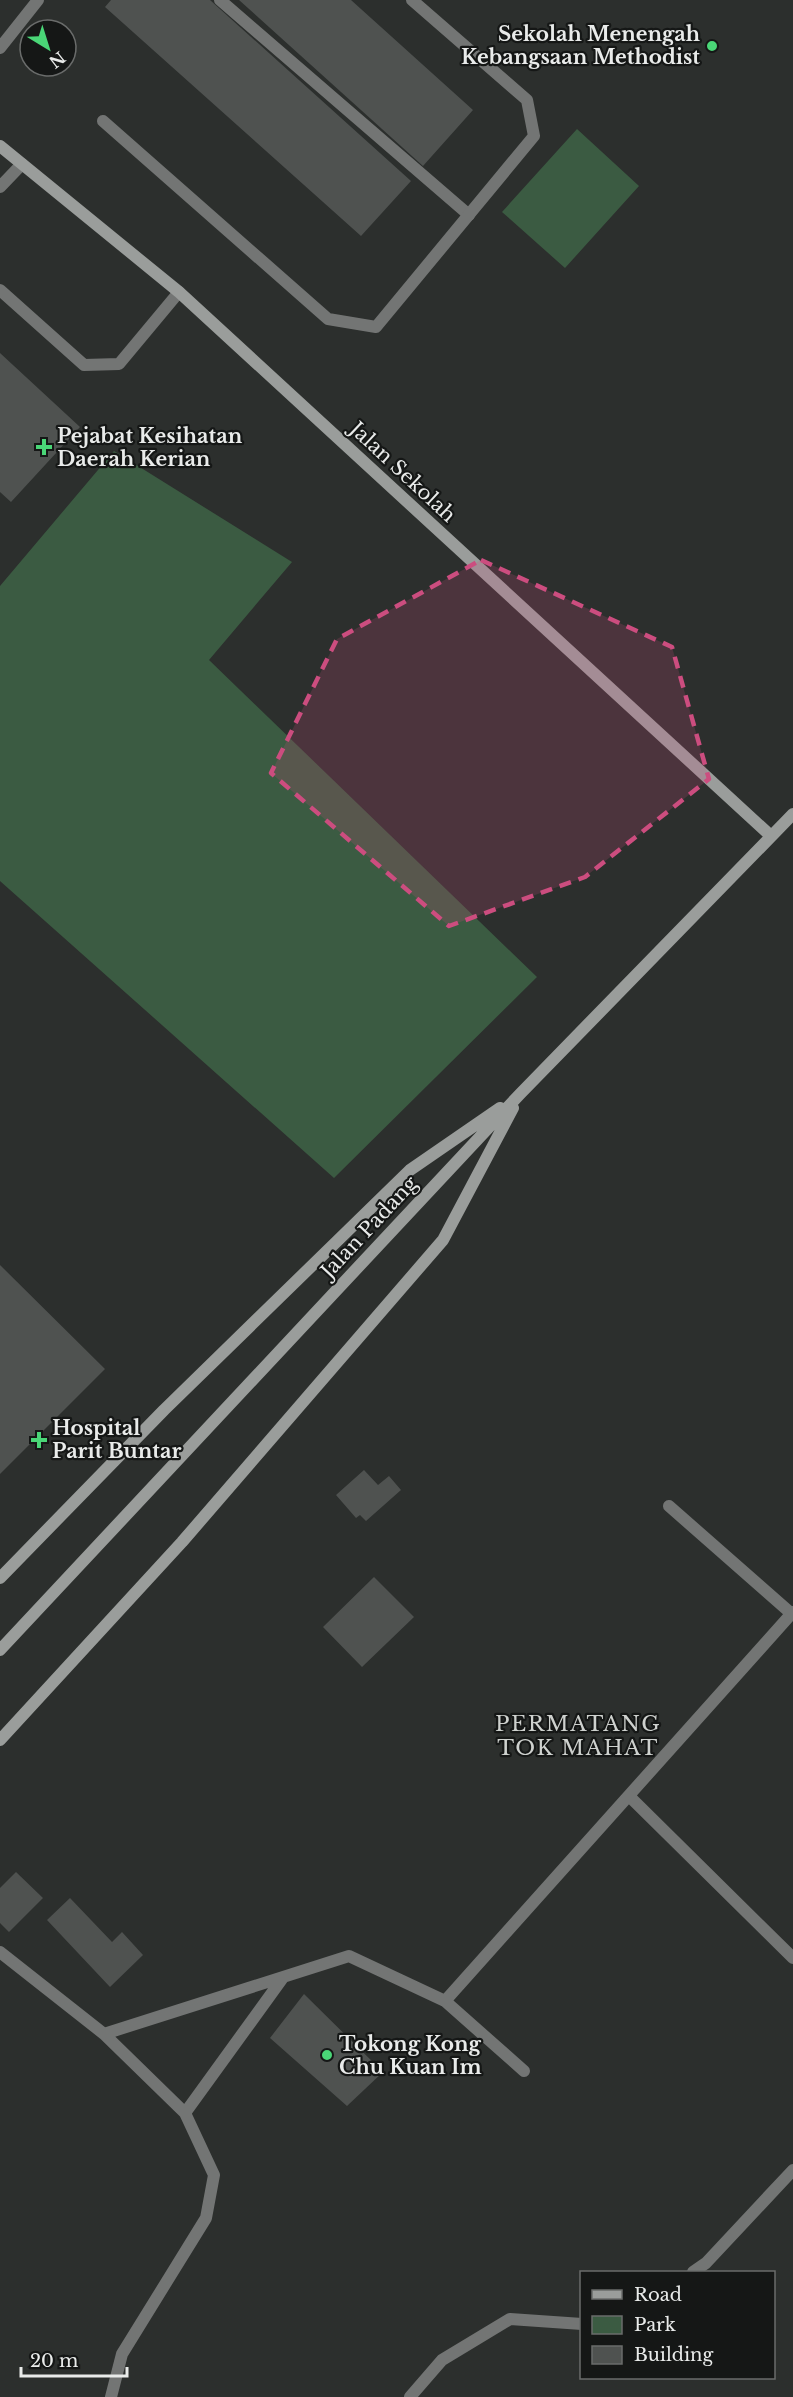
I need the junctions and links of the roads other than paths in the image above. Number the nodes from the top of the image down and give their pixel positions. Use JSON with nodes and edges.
{"nodes":[{"id":1,"x":38,"y":0,"type":"edge"},
{"id":2,"x":220,"y":0,"type":"edge"},
{"id":3,"x":412,"y":0,"type":"edge"},
{"id":4,"x":0,"y":48,"type":"edge"},
{"id":5,"x":102,"y":121,"type":"dead end"},
{"id":6,"x":0,"y":146,"type":"edge"},
{"id":7,"x":21,"y":164,"type":"junction"},
{"id":8,"x":0,"y":187,"type":"edge"},
{"id":9,"x":469,"y":215,"type":"junction"},
{"id":10,"x":0,"y":290,"type":"edge"},
{"id":11,"x":179,"y":292,"type":"junction"},
{"id":12,"x":793,"y":814,"type":"edge"},
{"id":13,"x":771,"y":836,"type":"junction"},
{"id":14,"x":520,"y":1094,"type":"junction"},
{"id":15,"x":669,"y":1506,"type":"dead end"},
{"id":16,"x":0,"y":1578,"type":"edge"},
{"id":17,"x":792,"y":1613,"type":"edge"},
{"id":18,"x":0,"y":1650,"type":"edge"},
{"id":19,"x":0,"y":1740,"type":"edge"},
{"id":20,"x":629,"y":1796,"type":"junction"},
{"id":21,"x":0,"y":1952,"type":"edge"},
{"id":22,"x":793,"y":1959,"type":"edge"},
{"id":23,"x":282,"y":1979,"type":"junction"},
{"id":24,"x":445,"y":2001,"type":"junction"},
{"id":25,"x":104,"y":2034,"type":"junction"},
{"id":26,"x":524,"y":2071,"type":"dead end"},
{"id":27,"x":185,"y":2113,"type":"junction"},
{"id":28,"x":793,"y":2170,"type":"edge"},
{"id":29,"x":694,"y":2271,"type":"edge"},
{"id":30,"x":580,"y":2324,"type":"edge"},
{"id":31,"x":111,"y":2397,"type":"edge"},
{"id":32,"x":410,"y":2397,"type":"edge"}],
"edges":[{"from":1,"to":4,"type":"street"},
{"from":2,"to":9,"type":"street"},
{"from":3,"to":9,"type":"street"},
{"from":5,"to":9,"type":"street"},
{"from":6,"to":7,"type":"street","name":"Jalan Sekolah"},
{"from":7,"to":8,"type":"street"},
{"from":7,"to":11,"type":"street","name":"Jalan Sekolah"},
{"from":10,"to":11,"type":"street"},
{"from":11,"to":13,"type":"street","name":"Jalan Sekolah"},
{"from":12,"to":13,"type":"street","name":"Jalan Padang"},
{"from":13,"to":14,"type":"street","name":"Jalan Padang"},
{"from":14,"to":16,"type":"street"},
{"from":14,"to":18,"type":"street","name":"Jalan Padang"},
{"from":14,"to":19,"type":"street"},
{"from":15,"to":17,"type":"street"},
{"from":17,"to":20,"type":"street"},
{"from":20,"to":22,"type":"street"},
{"from":20,"to":24,"type":"street"},
{"from":21,"to":25,"type":"street"},
{"from":23,"to":24,"type":"street"},
{"from":23,"to":25,"type":"street"},
{"from":23,"to":27,"type":"street"},
{"from":24,"to":26,"type":"street"},
{"from":25,"to":27,"type":"street"},
{"from":27,"to":31,"type":"street"},
{"from":28,"to":29,"type":"street"},
{"from":30,"to":32,"type":"street"}]}
